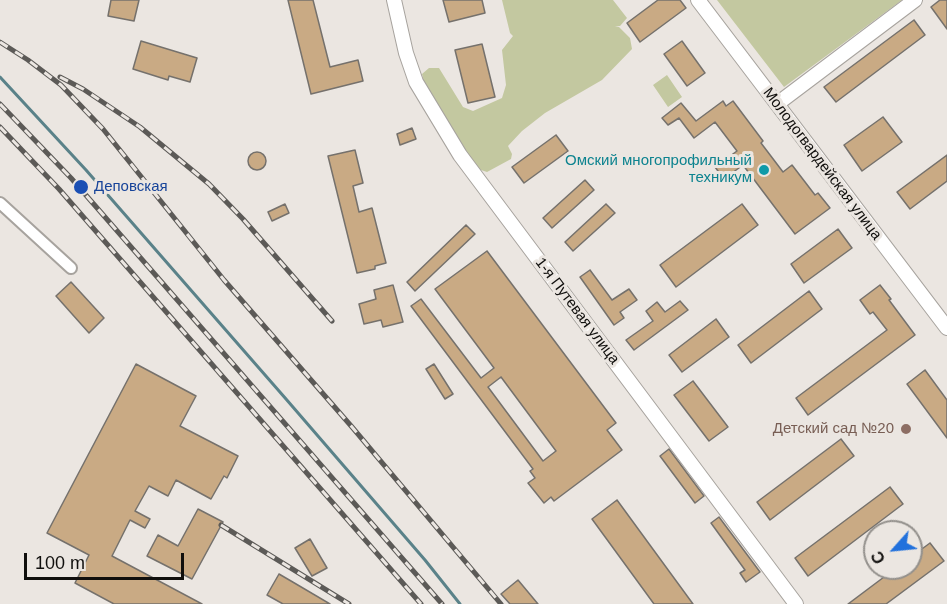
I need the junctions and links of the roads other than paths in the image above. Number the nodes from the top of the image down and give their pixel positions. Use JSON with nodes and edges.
{"nodes":[{"id":1,"x":394,"y":0,"type":"edge"},
{"id":2,"x":698,"y":0,"type":"edge"},
{"id":3,"x":915,"y":0,"type":"edge"},
{"id":4,"x":777,"y":104,"type":"junction"},
{"id":5,"x":0,"y":203,"type":"edge"},
{"id":6,"x":71,"y":268,"type":"dead end"},
{"id":7,"x":947,"y":328,"type":"edge"},
{"id":8,"x":796,"y":604,"type":"edge"}],
"edges":[{"from":1,"to":8,"type":"street","name":"1-я Путевая улица"},
{"from":2,"to":4,"type":"street","name":"Молодогвардейская улица"},
{"from":3,"to":4,"type":"street"},
{"from":4,"to":7,"type":"street","name":"Молодогвардейская улица"},
{"from":5,"to":6,"type":"street"}]}
